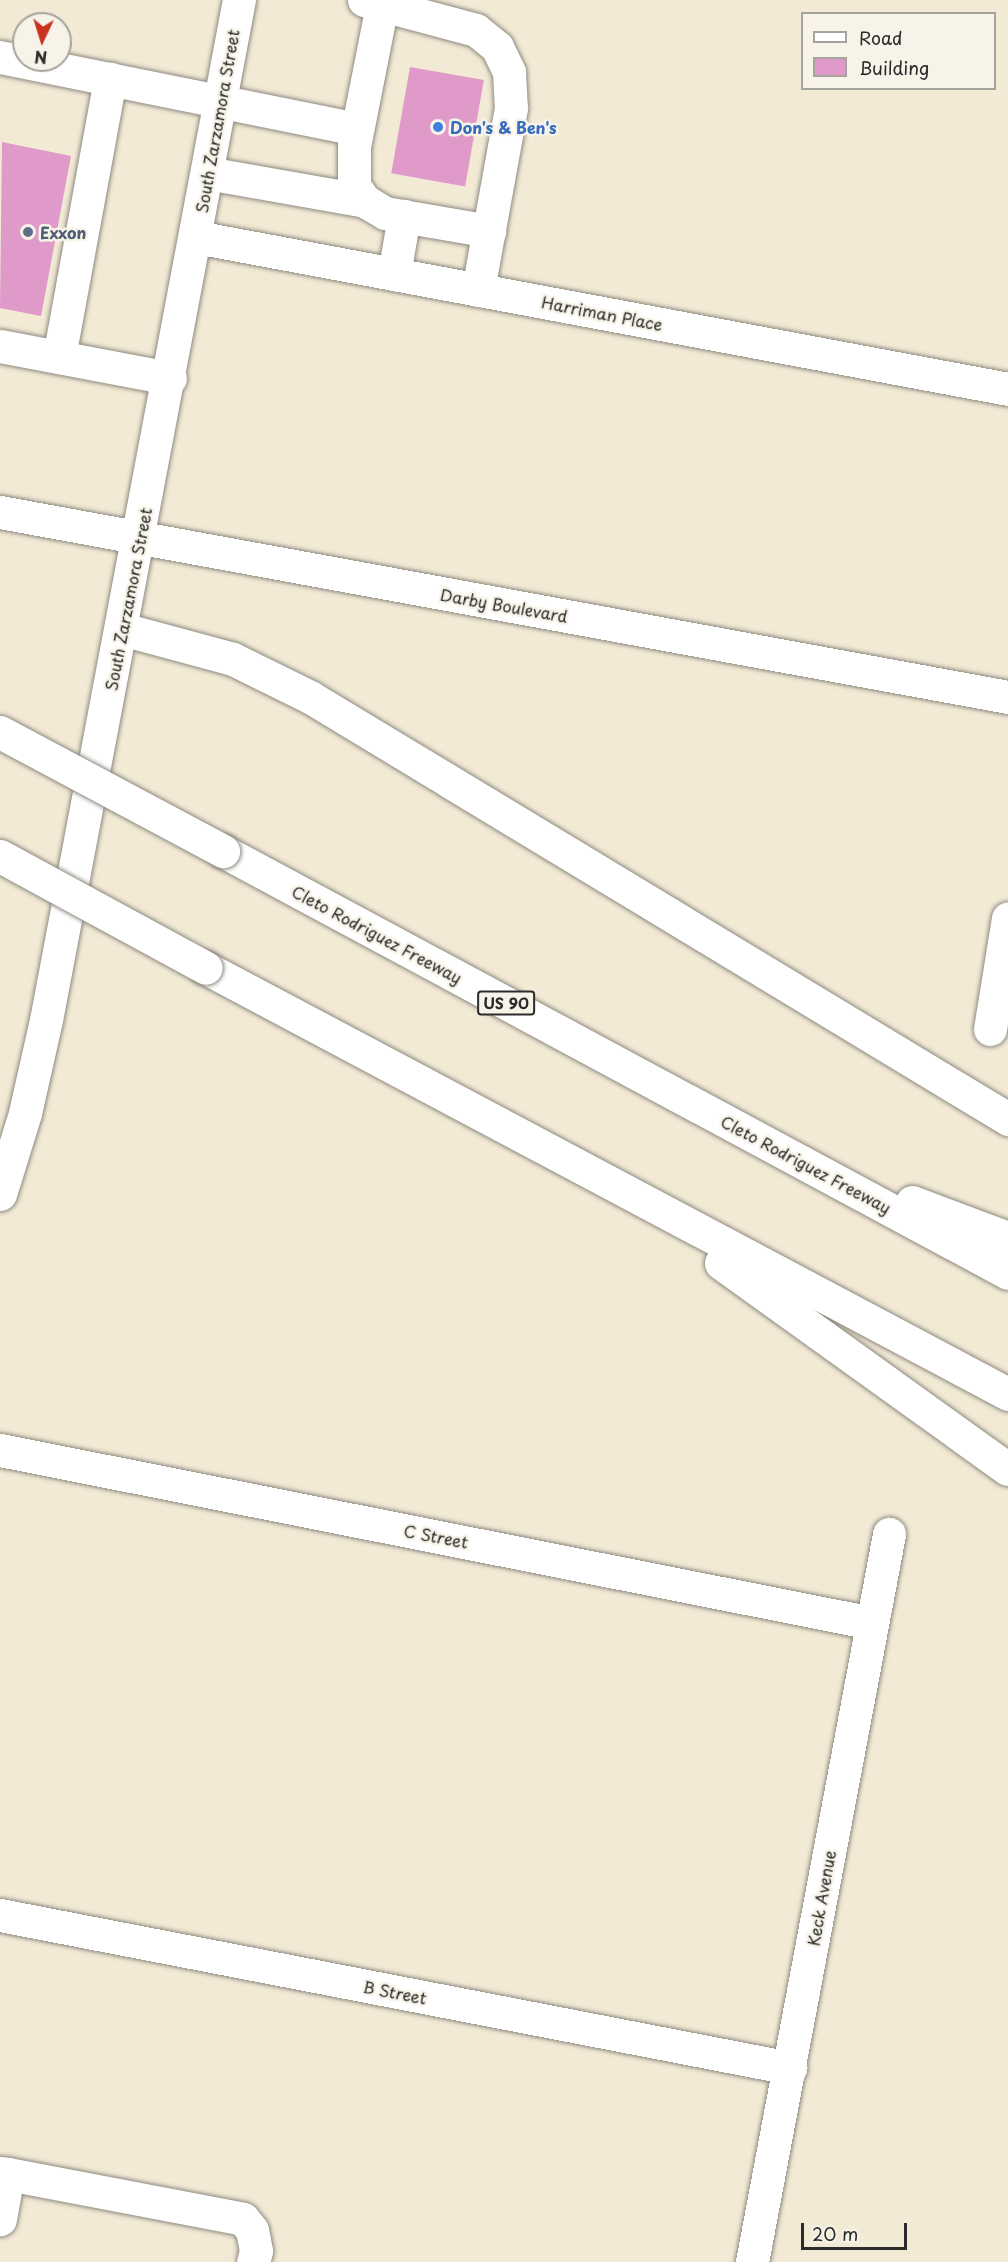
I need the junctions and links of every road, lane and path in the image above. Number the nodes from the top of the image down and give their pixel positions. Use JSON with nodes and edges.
{"nodes":[{"id":1,"x":239,"y":0,"type":"edge"},
{"id":2,"x":373,"y":2,"type":"edge"},
{"id":3,"x":0,"y":57,"type":"edge"},
{"id":4,"x":110,"y":79,"type":"junction"},
{"id":5,"x":221,"y":100,"type":"junction"},
{"id":6,"x":357,"y":129,"type":"junction"},
{"id":7,"x":207,"y":173,"type":"junction"},
{"id":8,"x":365,"y":201,"type":"junction"},
{"id":9,"x":404,"y":216,"type":"junction"},
{"id":10,"x":489,"y":231,"type":"junction"},
{"id":11,"x":196,"y":237,"type":"junction"},
{"id":12,"x":394,"y":274,"type":"junction"},
{"id":13,"x":478,"y":290,"type":"junction"},
{"id":14,"x":0,"y":346,"type":"edge"},
{"id":15,"x":59,"y":357,"type":"junction"},
{"id":16,"x":170,"y":378,"type":"junction"},
{"id":17,"x":1008,"y":388,"type":"edge"},
{"id":18,"x":0,"y":512,"type":"edge"},
{"id":19,"x":140,"y":538,"type":"junction"},
{"id":20,"x":122,"y":629,"type":"junction"},
{"id":21,"x":1008,"y":697,"type":"edge"},
{"id":22,"x":0,"y":732,"type":"edge"},
{"id":23,"x":0,"y":856,"type":"edge"},
{"id":24,"x":1008,"y":918,"type":"edge"},
{"id":25,"x":990,"y":1029,"type":"dead end"},
{"id":26,"x":1008,"y":1119,"type":"edge"},
{"id":27,"x":790,"y":1155,"type":"junction"},
{"id":28,"x":0,"y":1194,"type":"edge"},
{"id":29,"x":624,"y":1194,"type":"junction"},
{"id":30,"x":1008,"y":1238,"type":"edge"},
{"id":31,"x":1008,"y":1273,"type":"edge"},
{"id":32,"x":1008,"y":1394,"type":"edge"},
{"id":33,"x":0,"y":1450,"type":"edge"},
{"id":34,"x":1008,"y":1469,"type":"edge"},
{"id":35,"x":889,"y":1534,"type":"dead end"},
{"id":36,"x":872,"y":1623,"type":"junction"},
{"id":37,"x":0,"y":1915,"type":"edge"},
{"id":38,"x":790,"y":2068,"type":"junction"},
{"id":39,"x":4,"y":2174,"type":"edge"},
{"id":40,"x":0,"y":2218,"type":"edge"},
{"id":41,"x":253,"y":2262,"type":"edge"},
{"id":42,"x":752,"y":2262,"type":"edge"}],
"edges":[{"from":1,"to":5,"type":"main road","name":"South Zarzamora Street"},
{"from":2,"to":6,"type":"main road"},
{"from":2,"to":10,"type":"main road"},
{"from":3,"to":4,"type":"main road"},
{"from":4,"to":5,"type":"main road"},
{"from":4,"to":15,"type":"main road"},
{"from":5,"to":6,"type":"main road"},
{"from":5,"to":7,"type":"main road","name":"South Zarzamora Street"},
{"from":6,"to":8,"type":"main road"},
{"from":7,"to":8,"type":"main road"},
{"from":7,"to":11,"type":"main road","name":"South Zarzamora Street"},
{"from":8,"to":9,"type":"main road"},
{"from":9,"to":10,"type":"main road"},
{"from":9,"to":12,"type":"main road"},
{"from":10,"to":13,"type":"main road"},
{"from":11,"to":12,"type":"main road","name":"Harriman Place"},
{"from":11,"to":16,"type":"main road","name":"South Zarzamora Street"},
{"from":12,"to":13,"type":"main road","name":"Harriman Place"},
{"from":13,"to":17,"type":"main road","name":"Harriman Place"},
{"from":14,"to":15,"type":"main road"},
{"from":15,"to":16,"type":"main road"},
{"from":16,"to":19,"type":"main road","name":"South Zarzamora Street"},
{"from":18,"to":19,"type":"main road","name":"Darby Boulevard"},
{"from":19,"to":20,"type":"main road","name":"South Zarzamora Street"},
{"from":19,"to":21,"type":"main road","name":"Darby Boulevard"},
{"from":20,"to":26,"type":"main road"},
{"from":20,"to":28,"type":"main road","name":"South Zarzamora Street"},
{"from":22,"to":27,"type":"main road","name":"Cleto Rodriguez Freeway","number":"US 90","bridge":true},
{"from":23,"to":29,"type":"main road","bridge":true},
{"from":24,"to":25,"type":"main road"},
{"from":27,"to":30,"type":"main road"},
{"from":27,"to":31,"type":"main road","name":"Cleto Rodriguez Freeway","number":"US 90"},
{"from":29,"to":32,"type":"main road"},
{"from":29,"to":34,"type":"main road"},
{"from":33,"to":36,"type":"main road","name":"C Street"},
{"from":35,"to":36,"type":"main road","name":"Keck Avenue"},
{"from":36,"to":38,"type":"main road","name":"Keck Avenue"},
{"from":37,"to":38,"type":"main road","name":"B Street"},
{"from":38,"to":42,"type":"main road","name":"Keck Avenue"},
{"from":39,"to":40,"type":"main road"},
{"from":39,"to":41,"type":"main road"}]}
